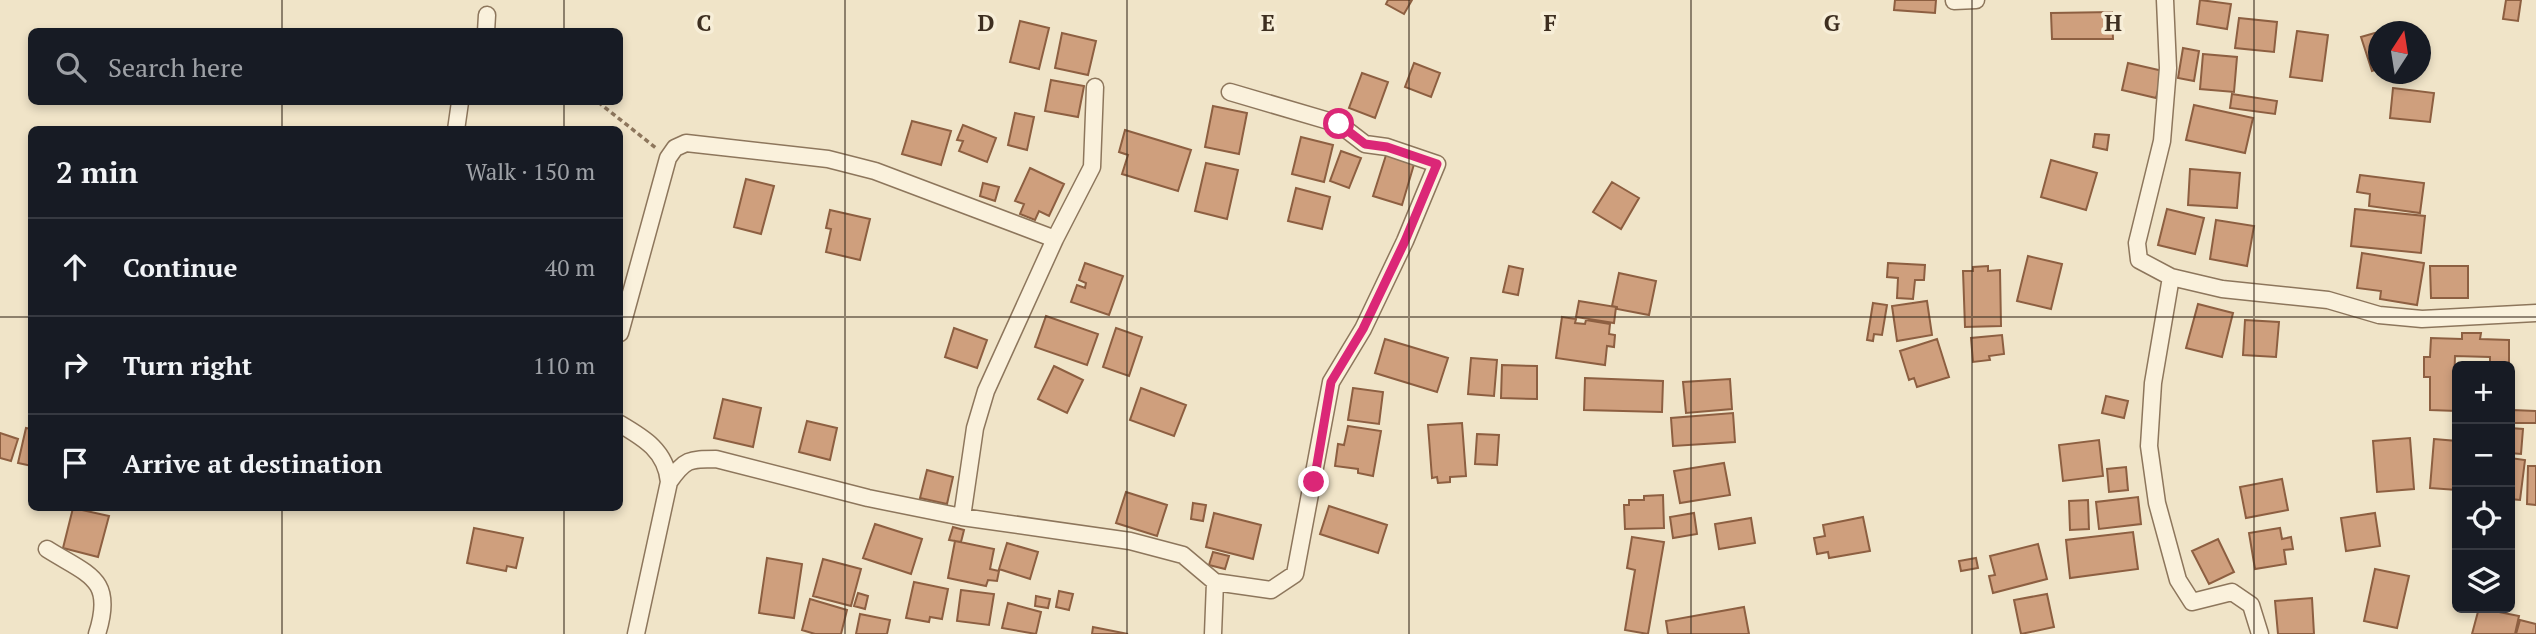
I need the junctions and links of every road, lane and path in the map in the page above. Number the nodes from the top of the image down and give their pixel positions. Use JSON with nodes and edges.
{"nodes":[{"id":1,"x":1976,"y":0,"type":"edge"},
{"id":2,"x":2165,"y":0,"type":"edge"},
{"id":3,"x":1954,"y":1,"type":"edge"},
{"id":4,"x":1095,"y":87,"type":"dead end"},
{"id":5,"x":1230,"y":92,"type":"dead end"},
{"id":6,"x":460,"y":105,"type":"edge"},
{"id":7,"x":602,"y":105,"type":"edge"},
{"id":8,"x":457,"y":126,"type":"edge"},
{"id":9,"x":668,"y":158,"type":"junction"},
{"id":10,"x":1055,"y":239,"type":"junction"},
{"id":11,"x":2171,"y":277,"type":"junction"},
{"id":12,"x":2536,"y":313,"type":"edge"},
{"id":13,"x":623,"y":322,"type":"edge"},
{"id":14,"x":623,"y":426,"type":"edge"},
{"id":15,"x":668,"y":482,"type":"junction"},
{"id":16,"x":962,"y":517,"type":"junction"},
{"id":17,"x":47,"y":550,"type":"dead end"},
{"id":18,"x":1215,"y":582,"type":"junction"},
{"id":19,"x":97,"y":634,"type":"edge"},
{"id":20,"x":636,"y":634,"type":"edge"},
{"id":21,"x":1213,"y":634,"type":"edge"},
{"id":22,"x":2260,"y":634,"type":"edge"}],
"edges":[{"from":1,"to":3,"type":"street"},
{"from":2,"to":11,"type":"street"},
{"from":4,"to":10,"type":"street"},
{"from":5,"to":18,"type":"street"},
{"from":6,"to":8,"type":"street"},
{"from":7,"to":9,"type":"path"},
{"from":9,"to":10,"type":"street"},
{"from":9,"to":13,"type":"street"},
{"from":10,"to":16,"type":"street"},
{"from":11,"to":12,"type":"street"},
{"from":11,"to":22,"type":"street"},
{"from":14,"to":15,"type":"street"},
{"from":15,"to":16,"type":"street"},
{"from":15,"to":20,"type":"street"},
{"from":16,"to":18,"type":"street"},
{"from":17,"to":19,"type":"street"},
{"from":18,"to":21,"type":"street"}]}
